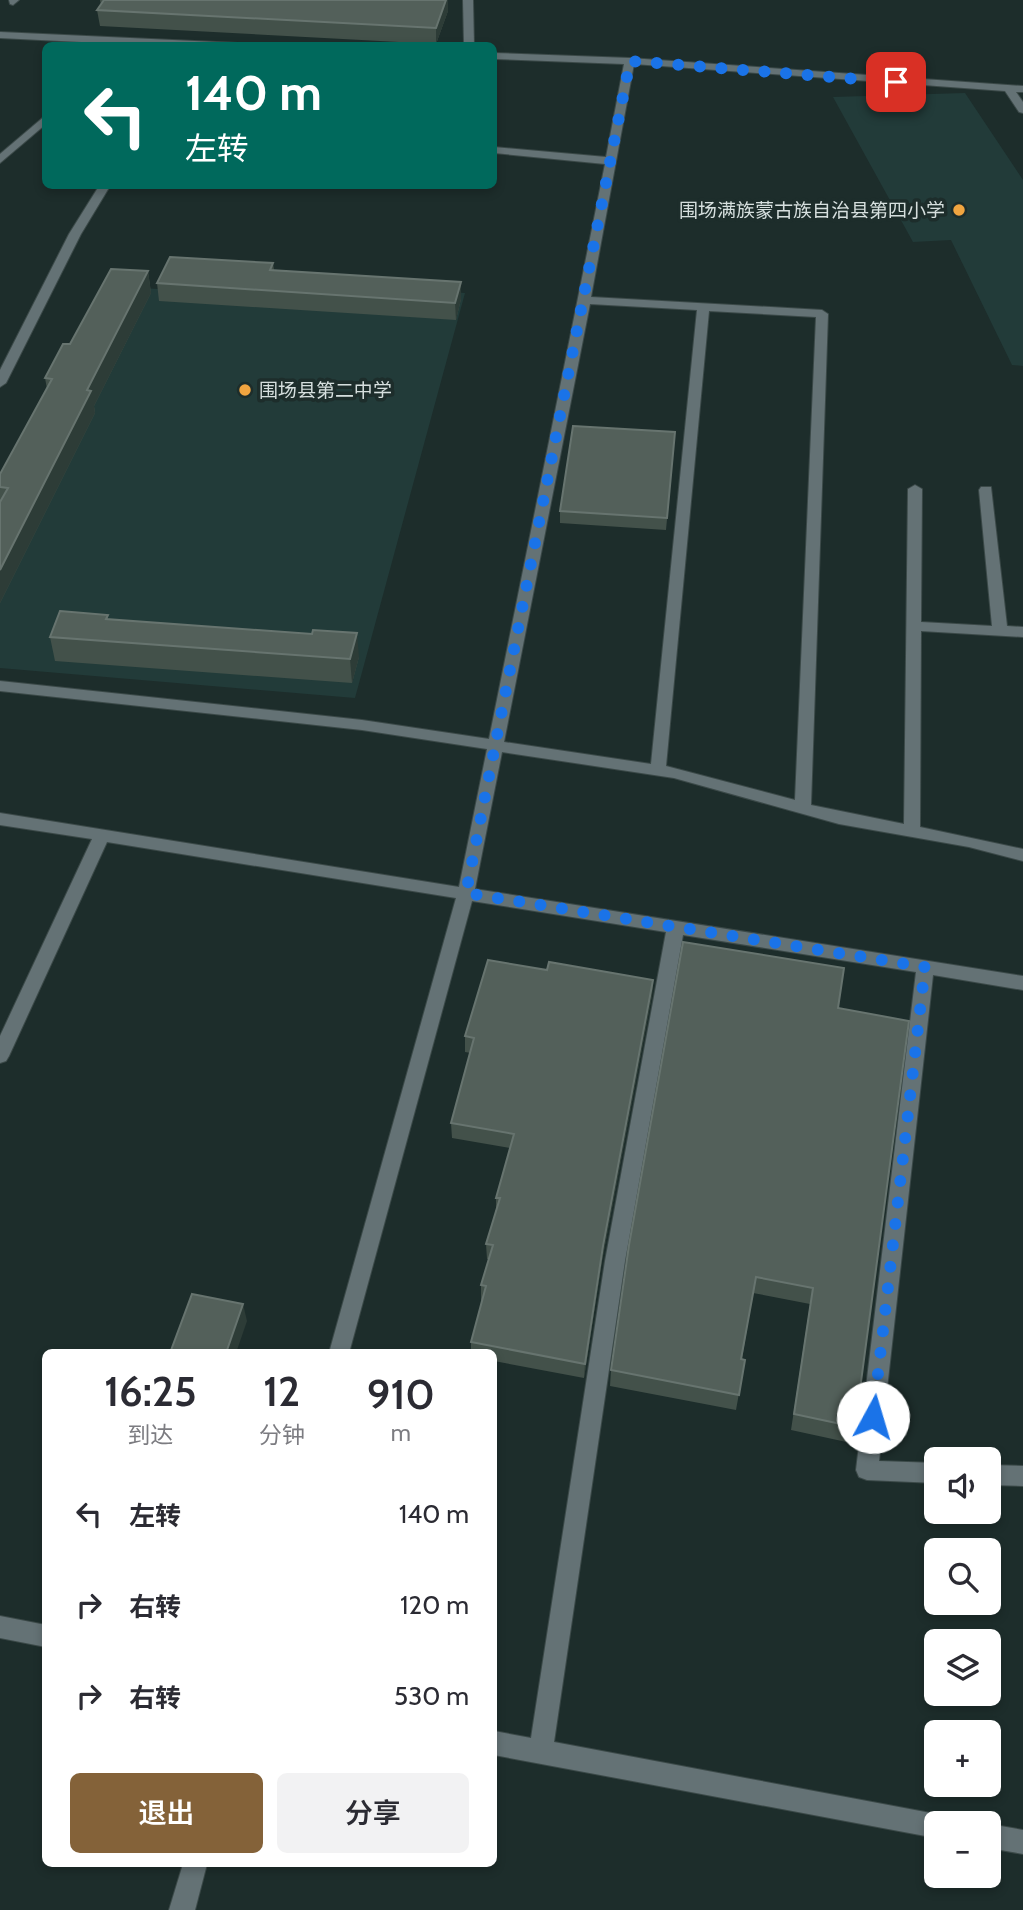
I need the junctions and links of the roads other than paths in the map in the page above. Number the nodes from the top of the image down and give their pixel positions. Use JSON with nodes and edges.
{"nodes":[{"id":1,"x":468,"y":0,"type":"edge"},
{"id":2,"x":0,"y":35,"type":"edge"},
{"id":3,"x":105,"y":42,"type":"edge"},
{"id":4,"x":469,"y":42,"type":"edge"},
{"id":5,"x":497,"y":56,"type":"edge"},
{"id":6,"x":630,"y":61,"type":"junction"},
{"id":7,"x":1008,"y":88,"type":"junction"},
{"id":8,"x":1023,"y":89,"type":"edge"},
{"id":9,"x":1023,"y":110,"type":"edge"},
{"id":10,"x":42,"y":122,"type":"edge"},
{"id":11,"x":497,"y":150,"type":"edge"},
{"id":12,"x":0,"y":160,"type":"edge"},
{"id":13,"x":611,"y":161,"type":"junction"},
{"id":14,"x":102,"y":189,"type":"edge"},
{"id":15,"x":584,"y":300,"type":"junction"},
{"id":16,"x":703,"y":307,"type":"junction"},
{"id":17,"x":0,"y":383,"type":"edge"},
{"id":18,"x":915,"y":489,"type":"dead end"},
{"id":19,"x":986,"y":490,"type":"dead end"},
{"id":20,"x":914,"y":625,"type":"junction"},
{"id":21,"x":1000,"y":631,"type":"junction"},
{"id":22,"x":1023,"y":632,"type":"edge"},
{"id":23,"x":0,"y":687,"type":"edge"},
{"id":24,"x":495,"y":747,"type":"junction"},
{"id":25,"x":658,"y":770,"type":"junction"},
{"id":26,"x":803,"y":808,"type":"junction"},
{"id":27,"x":0,"y":819,"type":"edge"},
{"id":28,"x":912,"y":831,"type":"junction"},
{"id":29,"x":102,"y":835,"type":"junction"},
{"id":30,"x":1023,"y":855,"type":"edge"},
{"id":31,"x":466,"y":893,"type":"junction"},
{"id":32,"x":676,"y":926,"type":"junction"},
{"id":33,"x":925,"y":967,"type":"junction"},
{"id":34,"x":1023,"y":983,"type":"edge"},
{"id":35,"x":0,"y":1056,"type":"edge"},
{"id":36,"x":340,"y":1349,"type":"edge"},
{"id":37,"x":924,"y":1472,"type":"edge"},
{"id":38,"x":1001,"y":1475,"type":"edge"},
{"id":39,"x":1023,"y":1476,"type":"edge"},
{"id":40,"x":0,"y":1627,"type":"edge"},
{"id":41,"x":42,"y":1635,"type":"edge"},
{"id":42,"x":497,"y":1744,"type":"edge"},
{"id":43,"x":541,"y":1752,"type":"junction"},
{"id":44,"x":924,"y":1824,"type":"edge"},
{"id":45,"x":1001,"y":1838,"type":"edge"},
{"id":46,"x":1023,"y":1842,"type":"edge"},
{"id":47,"x":194,"y":1867,"type":"edge"},
{"id":48,"x":182,"y":1910,"type":"edge"}],
"edges":[{"from":1,"to":4,"type":"street"},
{"from":2,"to":3,"type":"street"},
{"from":5,"to":6,"type":"street"},
{"from":6,"to":7,"type":"street"},
{"from":6,"to":13,"type":"street"},
{"from":7,"to":8,"type":"street"},
{"from":7,"to":9,"type":"street"},
{"from":10,"to":12,"type":"street"},
{"from":11,"to":13,"type":"street"},
{"from":13,"to":15,"type":"street"},
{"from":14,"to":17,"type":"street"},
{"from":15,"to":16,"type":"street"},
{"from":15,"to":24,"type":"street"},
{"from":16,"to":25,"type":"street"},
{"from":16,"to":26,"type":"street"},
{"from":18,"to":20,"type":"street"},
{"from":19,"to":21,"type":"street"},
{"from":20,"to":21,"type":"street"},
{"from":20,"to":28,"type":"street"},
{"from":21,"to":22,"type":"street"},
{"from":23,"to":24,"type":"street"},
{"from":24,"to":25,"type":"street"},
{"from":24,"to":31,"type":"street"},
{"from":25,"to":26,"type":"street"},
{"from":26,"to":28,"type":"street"},
{"from":27,"to":29,"type":"street"},
{"from":28,"to":30,"type":"street"},
{"from":29,"to":31,"type":"street"},
{"from":29,"to":35,"type":"street"},
{"from":31,"to":32,"type":"street"},
{"from":31,"to":36,"type":"street"},
{"from":32,"to":33,"type":"street"},
{"from":32,"to":43,"type":"street"},
{"from":33,"to":34,"type":"street"},
{"from":33,"to":37,"type":"street"},
{"from":38,"to":39,"type":"street"},
{"from":40,"to":41,"type":"street"},
{"from":42,"to":43,"type":"street"},
{"from":43,"to":44,"type":"street"},
{"from":45,"to":46,"type":"street"},
{"from":47,"to":48,"type":"street"}]}
